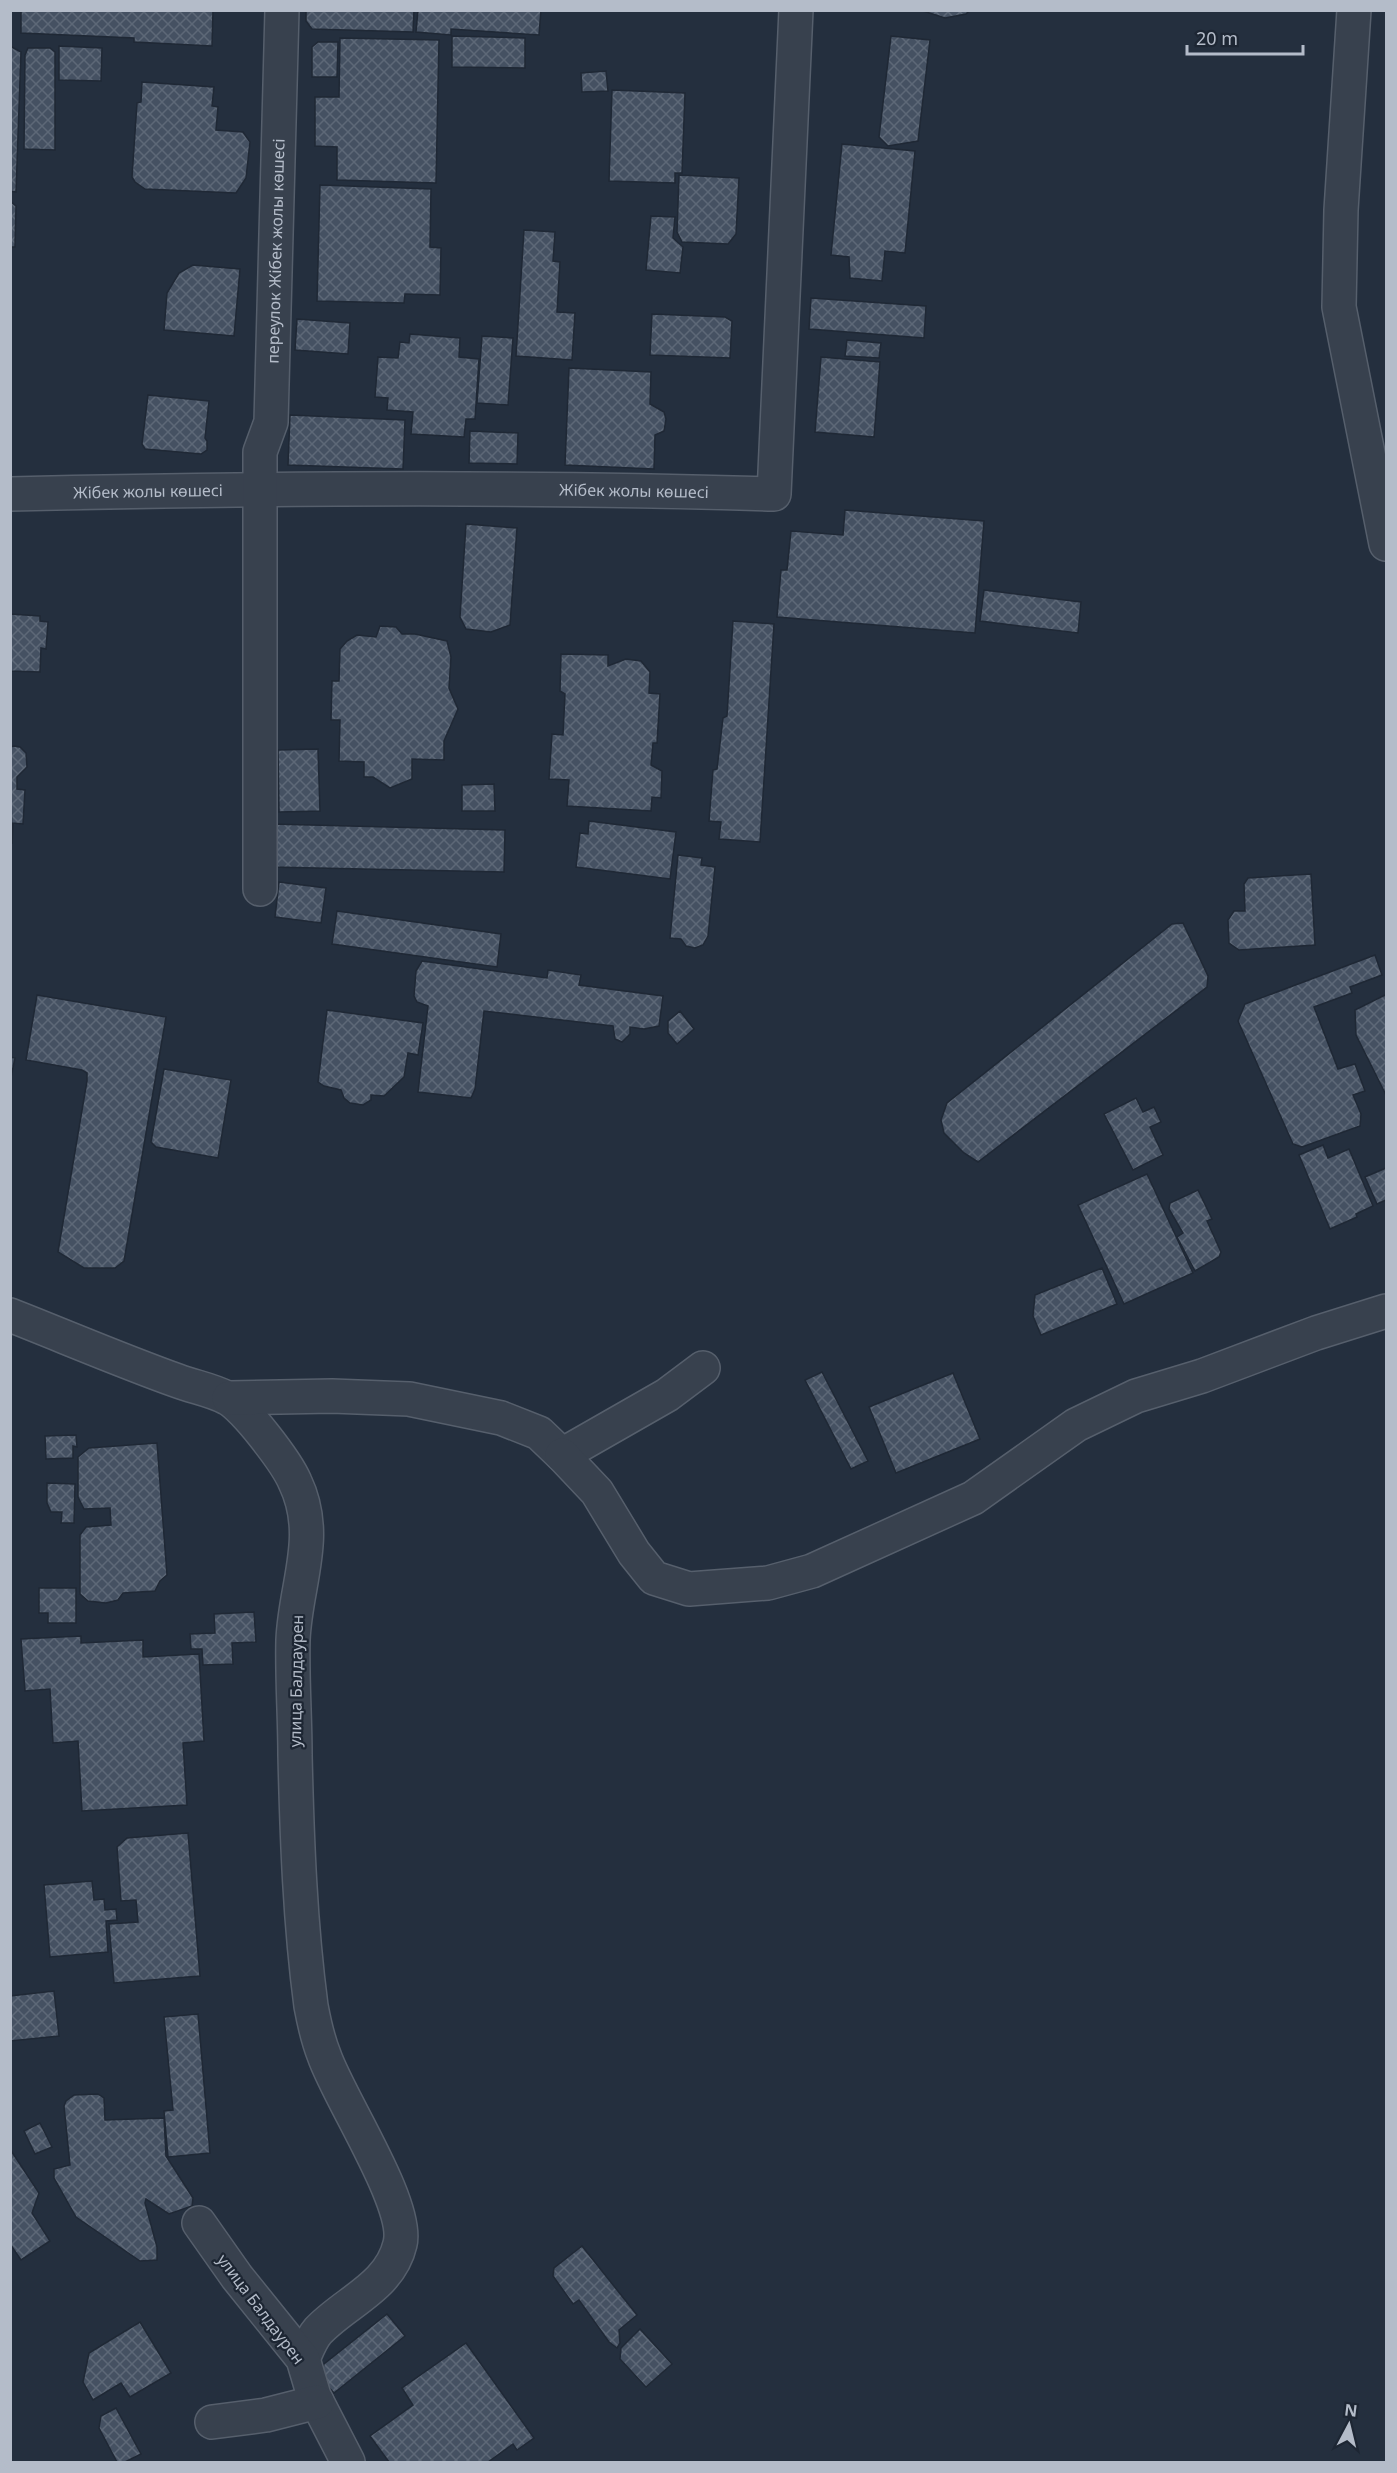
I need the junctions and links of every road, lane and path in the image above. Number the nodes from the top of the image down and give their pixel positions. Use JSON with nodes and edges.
{"nodes":[{"id":1,"x":282,"y":10,"type":"edge"},
{"id":2,"x":796,"y":10,"type":"edge"},
{"id":3,"x":1354,"y":10,"type":"edge"},
{"id":4,"x":262,"y":488,"type":"junction"},
{"id":5,"x":10,"y":494,"type":"edge"},
{"id":6,"x":1386,"y":544,"type":"edge"},
{"id":7,"x":260,"y":889,"type":"dead end"},
{"id":8,"x":1386,"y":1311,"type":"edge"},
{"id":9,"x":10,"y":1315,"type":"edge"},
{"id":10,"x":703,"y":1368,"type":"dead end"},
{"id":11,"x":229,"y":1398,"type":"junction"},
{"id":12,"x":562,"y":1455,"type":"junction"},
{"id":13,"x":199,"y":2223,"type":"dead end"},
{"id":14,"x":303,"y":2359,"type":"junction"},
{"id":15,"x":317,"y":2402,"type":"junction"},
{"id":16,"x":212,"y":2422,"type":"dead end"},
{"id":17,"x":348,"y":2463,"type":"edge"}],
"edges":[{"from":1,"to":4,"type":"street","name":"переулок Жібек жолы көшесі"},
{"from":2,"to":4,"type":"street","name":"Жібек жолы көшесі"},
{"from":3,"to":6,"type":"street"},
{"from":4,"to":5,"type":"street","name":"Жібек жолы көшесі"},
{"from":4,"to":7,"type":"street","name":"переулок Жібек жолы көшесі"},
{"from":8,"to":12,"type":"street"},
{"from":9,"to":11,"type":"street","name":"улица Балдаурен"},
{"from":10,"to":12,"type":"street"},
{"from":11,"to":12,"type":"street"},
{"from":11,"to":14,"type":"street","name":"улица Балдаурен"},
{"from":13,"to":14,"type":"street","name":"улица Балдаурен"},
{"from":14,"to":15,"type":"street","name":"улица Балдаурен"},
{"from":15,"to":16,"type":"street"},
{"from":15,"to":17,"type":"street","name":"улица Балдаурен"}]}
